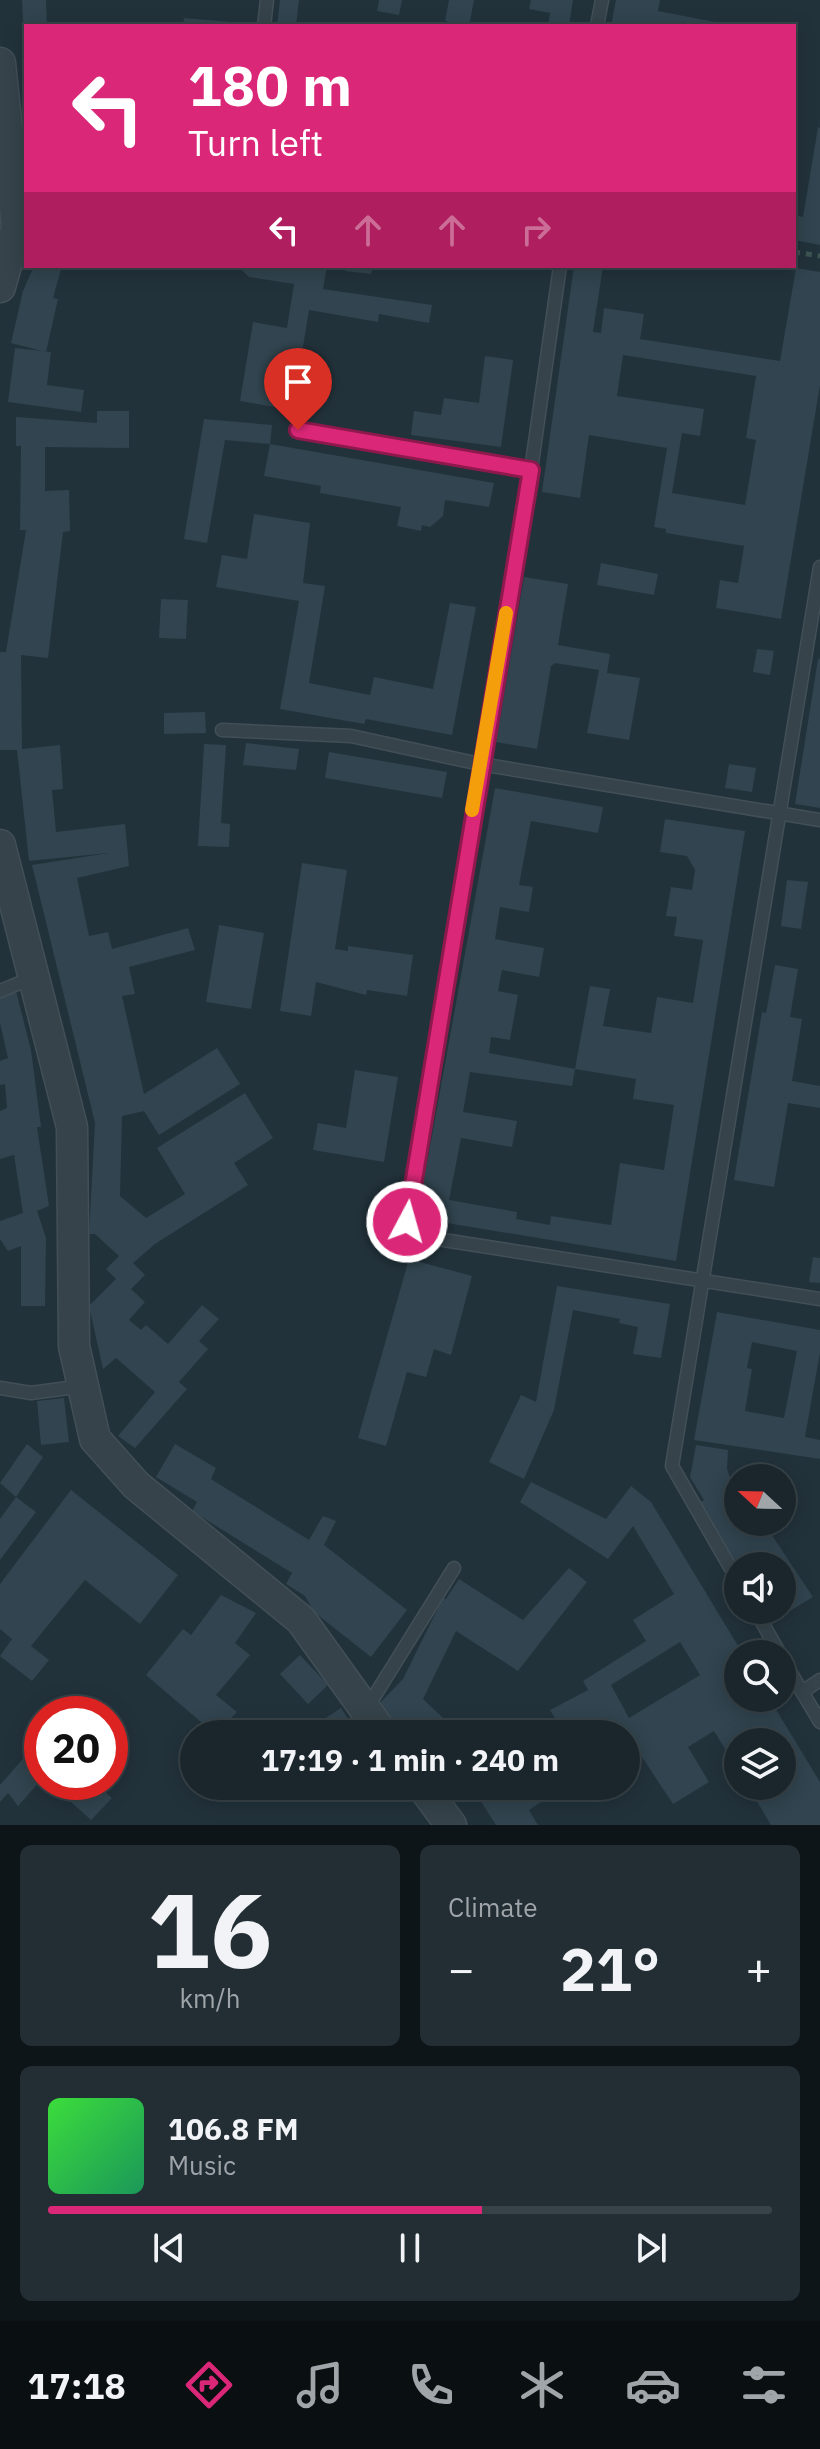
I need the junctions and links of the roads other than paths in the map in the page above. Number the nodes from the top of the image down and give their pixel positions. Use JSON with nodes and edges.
{"nodes":[{"id":1,"x":267,"y":0,"type":"edge"},
{"id":2,"x":602,"y":0,"type":"edge"},
{"id":3,"x":264,"y":24,"type":"edge"},
{"id":4,"x":597,"y":24,"type":"edge"},
{"id":5,"x":0,"y":63,"type":"edge"},
{"id":6,"x":8,"y":227,"type":"edge"},
{"id":7,"x":560,"y":268,"type":"edge"},
{"id":8,"x":0,"y":287,"type":"edge"},
{"id":9,"x":298,"y":430,"type":"dead end"},
{"id":10,"x":531,"y":470,"type":"junction"},
{"id":11,"x":820,"y":567,"type":"edge"},
{"id":12,"x":222,"y":730,"type":"dead end"},
{"id":13,"x":480,"y":764,"type":"junction"},
{"id":14,"x":779,"y":813,"type":"junction"},
{"id":15,"x":820,"y":820,"type":"edge"},
{"id":16,"x":0,"y":845,"type":"edge"},
{"id":17,"x":35,"y":976,"type":"junction"},
{"id":18,"x":0,"y":991,"type":"edge"},
{"id":19,"x":701,"y":1279,"type":"junction"},
{"id":20,"x":820,"y":1299,"type":"edge"},
{"id":21,"x":83,"y":1386,"type":"junction"},
{"id":22,"x":0,"y":1388,"type":"edge"},
{"id":23,"x":724,"y":1557,"type":"edge"},
{"id":24,"x":454,"y":1568,"type":"dead end"},
{"id":25,"x":820,"y":1680,"type":"edge"},
{"id":26,"x":796,"y":1682,"type":"edge"},
{"id":27,"x":802,"y":1692,"type":"junction"},
{"id":28,"x":373,"y":1720,"type":"edge"},
{"id":29,"x":375,"y":1720,"type":"edge"},
{"id":30,"x":820,"y":1722,"type":"edge"},
{"id":31,"x":432,"y":1800,"type":"edge"},
{"id":32,"x":451,"y":1825,"type":"edge"}],
"edges":[{"from":1,"to":3,"type":"lane"},
{"from":2,"to":4,"type":"lane"},
{"from":5,"to":6,"type":"street"},
{"from":6,"to":8,"type":"street"},
{"from":7,"to":10,"type":"lane"},
{"from":9,"to":10,"type":"lane"},
{"from":10,"to":13,"type":"lane"},
{"from":11,"to":14,"type":"lane"},
{"from":12,"to":13,"type":"lane"},
{"from":13,"to":14,"type":"lane"},
{"from":13,"to":19,"type":"lane"},
{"from":14,"to":15,"type":"lane"},
{"from":14,"to":19,"type":"lane"},
{"from":16,"to":17,"type":"street"},
{"from":17,"to":18,"type":"lane"},
{"from":17,"to":21,"type":"street"},
{"from":19,"to":20,"type":"lane"},
{"from":19,"to":23,"type":"lane"},
{"from":21,"to":22,"type":"lane"},
{"from":21,"to":28,"type":"street"},
{"from":24,"to":29,"type":"lane"},
{"from":25,"to":27,"type":"lane"},
{"from":26,"to":27,"type":"lane"},
{"from":27,"to":30,"type":"lane"},
{"from":31,"to":32,"type":"street"}]}
